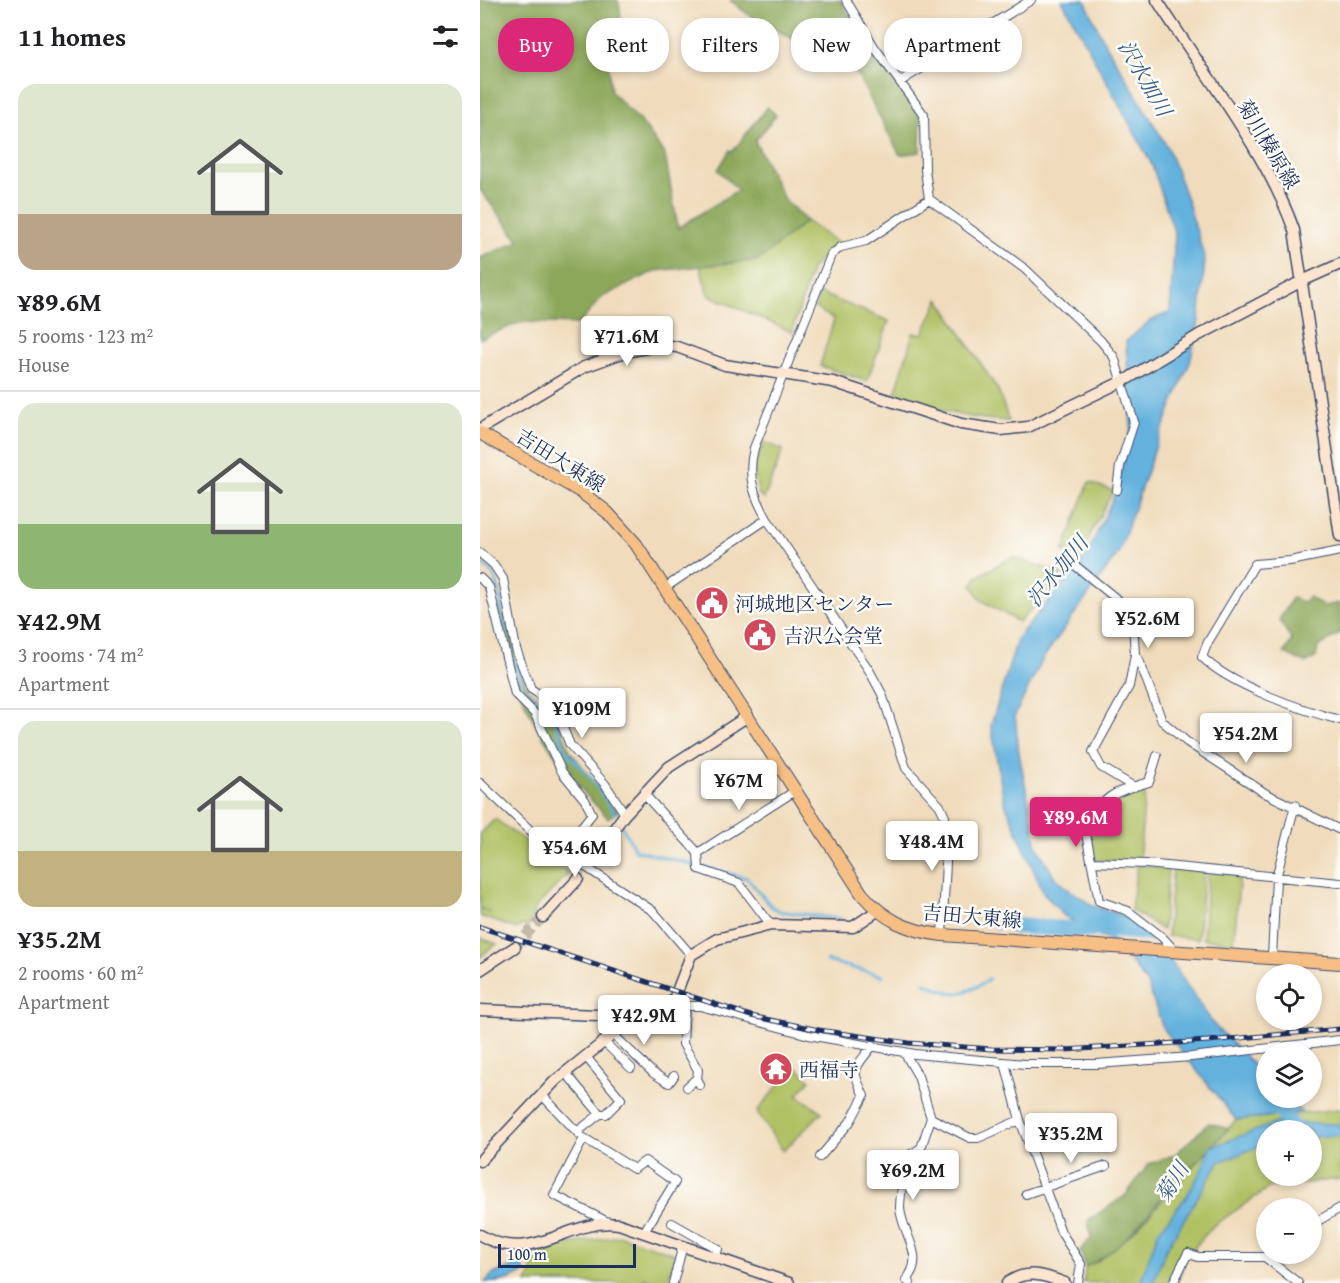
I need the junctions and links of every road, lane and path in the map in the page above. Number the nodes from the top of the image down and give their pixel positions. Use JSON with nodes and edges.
{"nodes":[{"id":1,"x":846,"y":0,"type":"edge"},
{"id":2,"x":1031,"y":0,"type":"edge"},
{"id":3,"x":1157,"y":0,"type":"edge"},
{"id":4,"x":902,"y":81,"type":"junction"},
{"id":5,"x":929,"y":199,"type":"junction"},
{"id":6,"x":1340,"y":264,"type":"edge"},
{"id":7,"x":1302,"y":280,"type":"junction"},
{"id":8,"x":783,"y":374,"type":"junction"},
{"id":9,"x":1123,"y":381,"type":"junction"},
{"id":10,"x":480,"y":429,"type":"edge"},
{"id":11,"x":480,"y":433,"type":"edge"},
{"id":12,"x":1340,"y":466,"type":"edge"},
{"id":13,"x":1328,"y":469,"type":"junction"},
{"id":14,"x":1117,"y":490,"type":"dead end"},
{"id":15,"x":766,"y":519,"type":"junction"},
{"id":16,"x":1340,"y":536,"type":"edge"},
{"id":17,"x":1340,"y":551,"type":"edge"},
{"id":18,"x":480,"y":553,"type":"edge"},
{"id":19,"x":1077,"y":568,"type":"dead end"},
{"id":20,"x":480,"y":578,"type":"edge"},
{"id":21,"x":666,"y":587,"type":"junction"},
{"id":22,"x":1135,"y":656,"type":"junction"},
{"id":23,"x":748,"y":716,"type":"junction"},
{"id":24,"x":1340,"y":720,"type":"edge"},
{"id":25,"x":1157,"y":756,"type":"dead end"},
{"id":26,"x":480,"y":783,"type":"edge"},
{"id":27,"x":1134,"y":786,"type":"junction"},
{"id":28,"x":795,"y":791,"type":"junction"},
{"id":29,"x":644,"y":794,"type":"junction"},
{"id":30,"x":1295,"y":805,"type":"junction"},
{"id":31,"x":625,"y":814,"type":"junction"},
{"id":32,"x":1340,"y":830,"type":"edge"},
{"id":33,"x":560,"y":853,"type":"junction"},
{"id":34,"x":698,"y":856,"type":"junction"},
{"id":35,"x":1092,"y":862,"type":"junction"},
{"id":36,"x":589,"y":863,"type":"dead end"},
{"id":37,"x":1276,"y":878,"type":"junction"},
{"id":38,"x":578,"y":879,"type":"dead end"},
{"id":39,"x":1340,"y":883,"type":"edge"},
{"id":40,"x":877,"y":911,"type":"junction"},
{"id":41,"x":543,"y":917,"type":"tunnel mouth"},
{"id":42,"x":771,"y":924,"type":"junction"},
{"id":43,"x":942,"y":935,"type":"junction"},
{"id":44,"x":515,"y":947,"type":"tunnel mouth"},
{"id":45,"x":1171,"y":950,"type":"junction"},
{"id":46,"x":691,"y":954,"type":"junction"},
{"id":47,"x":1272,"y":957,"type":"junction"},
{"id":48,"x":1340,"y":963,"type":"edge"},
{"id":49,"x":480,"y":970,"type":"edge"},
{"id":50,"x":669,"y":1006,"type":"junction"},
{"id":51,"x":685,"y":1006,"type":"junction"},
{"id":52,"x":480,"y":1010,"type":"edge"},
{"id":53,"x":636,"y":1017,"type":"junction"},
{"id":54,"x":614,"y":1035,"type":"junction"},
{"id":55,"x":1340,"y":1040,"type":"edge"},
{"id":56,"x":605,"y":1043,"type":"junction"},
{"id":57,"x":873,"y":1045,"type":"junction"},
{"id":58,"x":904,"y":1052,"type":"junction"},
{"id":59,"x":587,"y":1058,"type":"junction"},
{"id":60,"x":1005,"y":1063,"type":"junction"},
{"id":61,"x":631,"y":1068,"type":"dead end"},
{"id":62,"x":566,"y":1073,"type":"junction"},
{"id":63,"x":674,"y":1076,"type":"dead end"},
{"id":64,"x":687,"y":1087,"type":"dead end"},
{"id":65,"x":542,"y":1095,"type":"junction"},
{"id":66,"x":600,"y":1114,"type":"junction"},
{"id":67,"x":931,"y":1118,"type":"junction"},
{"id":68,"x":1020,"y":1120,"type":"junction"},
{"id":69,"x":580,"y":1135,"type":"junction"},
{"id":70,"x":918,"y":1150,"type":"junction"},
{"id":71,"x":908,"y":1156,"type":"junction"},
{"id":72,"x":820,"y":1157,"type":"dead end"},
{"id":73,"x":480,"y":1161,"type":"edge"},
{"id":74,"x":885,"y":1163,"type":"dead end"},
{"id":75,"x":925,"y":1165,"type":"dead end"},
{"id":76,"x":1106,"y":1166,"type":"dead end"},
{"id":77,"x":1045,"y":1187,"type":"junction"},
{"id":78,"x":1026,"y":1194,"type":"dead end"},
{"id":79,"x":1340,"y":1208,"type":"edge"},
{"id":80,"x":1322,"y":1219,"type":"edge"},
{"id":81,"x":608,"y":1222,"type":"junction"},
{"id":82,"x":672,"y":1223,"type":"dead end"},
{"id":83,"x":644,"y":1232,"type":"junction"},
{"id":84,"x":480,"y":1235,"type":"edge"},
{"id":85,"x":683,"y":1245,"type":"junction"},
{"id":86,"x":716,"y":1256,"type":"junction"},
{"id":87,"x":1256,"y":1256,"type":"edge"},
{"id":88,"x":1276,"y":1264,"type":"edge"},
{"id":89,"x":673,"y":1283,"type":"edge"},
{"id":90,"x":789,"y":1283,"type":"edge"},
{"id":91,"x":910,"y":1283,"type":"edge"},
{"id":92,"x":1007,"y":1283,"type":"edge"},
{"id":93,"x":1065,"y":1283,"type":"edge"},
{"id":94,"x":1078,"y":1283,"type":"edge"},
{"id":95,"x":1173,"y":1283,"type":"edge"},
{"id":96,"x":1298,"y":1283,"type":"edge"}],
"edges":[{"from":1,"to":4,"type":"street"},
{"from":2,"to":4,"type":"street"},
{"from":3,"to":7,"type":"street","name":"菊川榛原線"},
{"from":4,"to":5,"type":"street"},
{"from":5,"to":8,"type":"street"},
{"from":5,"to":9,"type":"street"},
{"from":6,"to":7,"type":"street"},
{"from":7,"to":9,"type":"street"},
{"from":7,"to":13,"type":"street","name":"菊川榛原線"},
{"from":8,"to":9,"type":"street"},
{"from":8,"to":10,"type":"street"},
{"from":8,"to":15,"type":"street"},
{"from":9,"to":14,"type":"street"},
{"from":11,"to":21,"type":"main road","name":"吉田大東線"},
{"from":12,"to":13,"type":"street"},
{"from":13,"to":16,"type":"street","name":"菊川榛原線"},
{"from":15,"to":21,"type":"street"},
{"from":15,"to":43,"type":"street"},
{"from":17,"to":24,"type":"street"},
{"from":18,"to":31,"type":"street"},
{"from":19,"to":22,"type":"street"},
{"from":20,"to":33,"type":"street"},
{"from":21,"to":23,"type":"main road","name":"吉田大東線"},
{"from":22,"to":27,"type":"street"},
{"from":22,"to":30,"type":"street"},
{"from":23,"to":28,"type":"main road","name":"吉田大東線"},
{"from":23,"to":29,"type":"street"},
{"from":25,"to":27,"type":"street"},
{"from":26,"to":33,"type":"street"},
{"from":27,"to":35,"type":"street"},
{"from":28,"to":34,"type":"street"},
{"from":28,"to":40,"type":"main road","name":"吉田大東線"},
{"from":29,"to":31,"type":"street"},
{"from":29,"to":34,"type":"street"},
{"from":30,"to":32,"type":"street"},
{"from":30,"to":37,"type":"street"},
{"from":31,"to":36,"type":"street"},
{"from":33,"to":46,"type":"street"},
{"from":34,"to":42,"type":"street"},
{"from":35,"to":37,"type":"street"},
{"from":35,"to":45,"type":"street"},
{"from":37,"to":39,"type":"street"},
{"from":37,"to":47,"type":"street"},
{"from":38,"to":41,"type":"street"},
{"from":40,"to":42,"type":"street"},
{"from":40,"to":43,"type":"main road","name":"吉田大東線"},
{"from":42,"to":46,"type":"street"},
{"from":43,"to":45,"type":"main road","name":"吉田大東線"},
{"from":44,"to":49,"type":"street"},
{"from":45,"to":47,"type":"main road","name":"吉田大東線"},
{"from":46,"to":50,"type":"street"},
{"from":47,"to":48,"type":"main road","name":"吉田大東線"},
{"from":50,"to":51,"type":"street"},
{"from":50,"to":53,"type":"street"},
{"from":51,"to":57,"type":"street"},
{"from":51,"to":64,"type":"street"},
{"from":52,"to":53,"type":"street"},
{"from":53,"to":54,"type":"street"},
{"from":54,"to":56,"type":"street"},
{"from":54,"to":63,"type":"street"},
{"from":55,"to":60,"type":"street"},
{"from":56,"to":59,"type":"street"},
{"from":56,"to":61,"type":"street"},
{"from":57,"to":58,"type":"street"},
{"from":57,"to":72,"type":"street"},
{"from":58,"to":60,"type":"street"},
{"from":58,"to":67,"type":"street"},
{"from":59,"to":62,"type":"street"},
{"from":59,"to":66,"type":"street"},
{"from":60,"to":68,"type":"street"},
{"from":62,"to":65,"type":"street"},
{"from":62,"to":66,"type":"street"},
{"from":65,"to":69,"type":"street"},
{"from":65,"to":73,"type":"street"},
{"from":66,"to":69,"type":"street"},
{"from":67,"to":68,"type":"street"},
{"from":67,"to":70,"type":"street"},
{"from":68,"to":77,"type":"street"},
{"from":69,"to":81,"type":"street"},
{"from":69,"to":83,"type":"street"},
{"from":70,"to":71,"type":"street"},
{"from":70,"to":75,"type":"street"},
{"from":71,"to":74,"type":"street"},
{"from":71,"to":91,"type":"street"},
{"from":76,"to":77,"type":"street"},
{"from":77,"to":78,"type":"street"},
{"from":77,"to":94,"type":"street"},
{"from":79,"to":80,"type":"street"},
{"from":81,"to":83,"type":"street"},
{"from":81,"to":84,"type":"street"},
{"from":82,"to":86,"type":"street"},
{"from":83,"to":85,"type":"street"},
{"from":85,"to":86,"type":"street"},
{"from":85,"to":89,"type":"street"},
{"from":86,"to":90,"type":"street"},
{"from":87,"to":95,"type":"street"},
{"from":88,"to":96,"type":"street"},
{"from":92,"to":93,"type":"street"}]}
